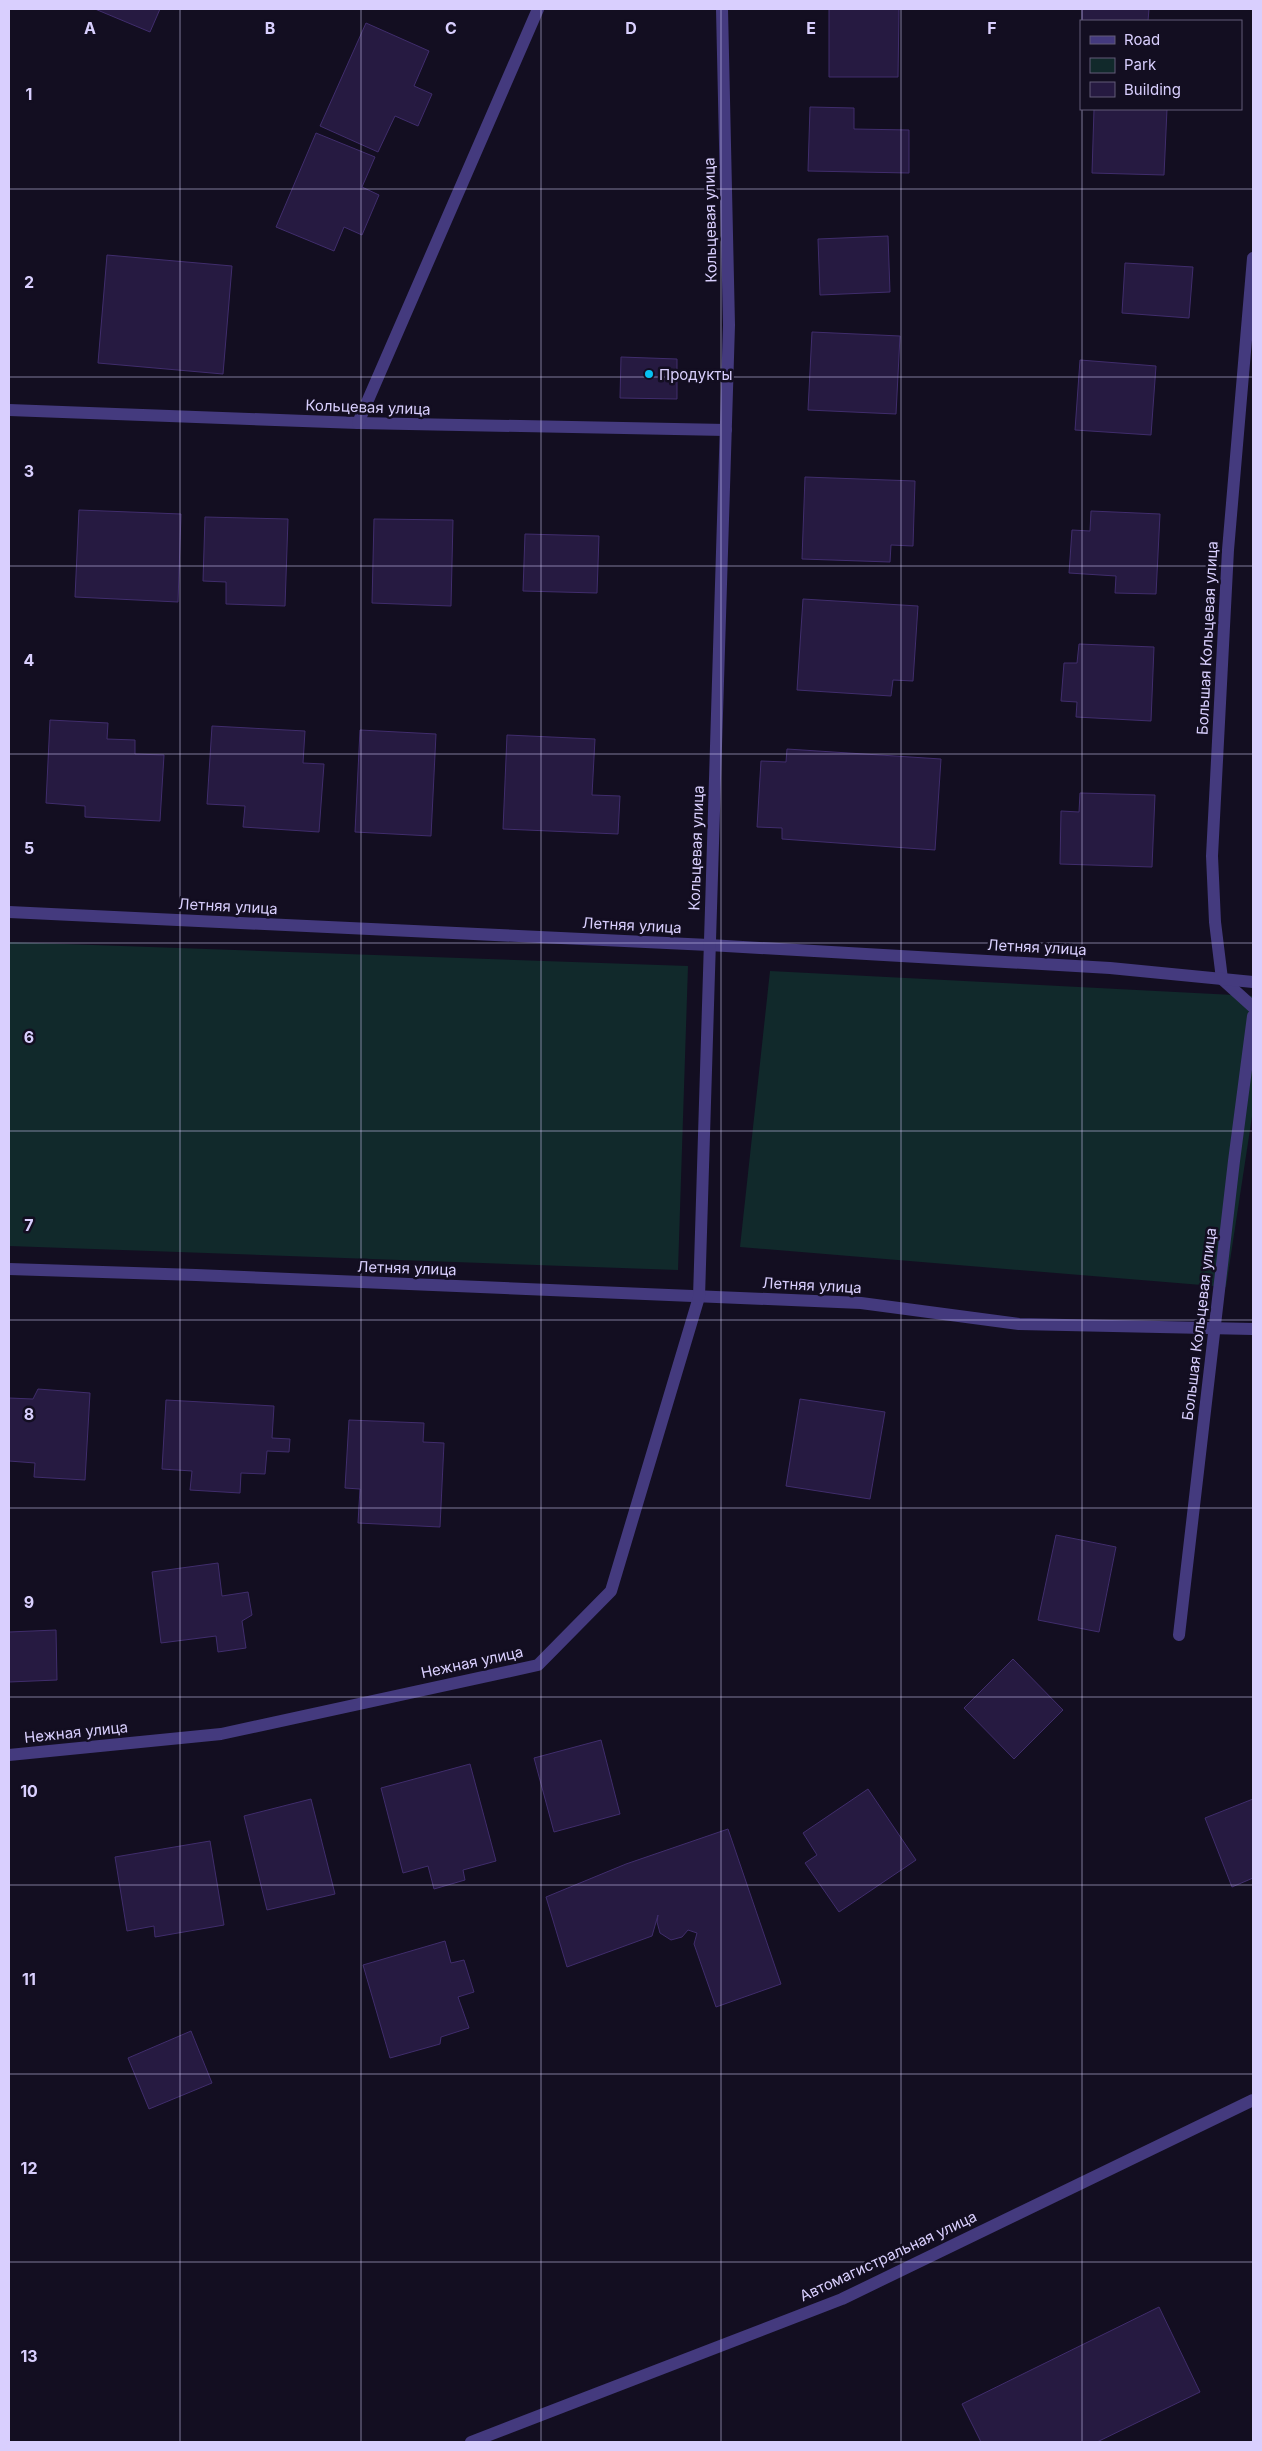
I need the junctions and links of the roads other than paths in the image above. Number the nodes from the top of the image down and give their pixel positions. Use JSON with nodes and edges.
{"nodes":[{"id":1,"x":538,"y":9,"type":"edge"},
{"id":2,"x":722,"y":9,"type":"edge"},
{"id":3,"x":1253,"y":258,"type":"edge"},
{"id":4,"x":9,"y":410,"type":"edge"},
{"id":5,"x":358,"y":423,"type":"junction"},
{"id":6,"x":726,"y":430,"type":"junction"},
{"id":7,"x":9,"y":912,"type":"edge"},
{"id":8,"x":710,"y":945,"type":"junction"},
{"id":9,"x":1222,"y":979,"type":"junction"},
{"id":10,"x":1253,"y":982,"type":"edge"},
{"id":11,"x":1253,"y":1007,"type":"edge"},
{"id":12,"x":1253,"y":1016,"type":"edge"},
{"id":13,"x":9,"y":1269,"type":"edge"},
{"id":14,"x":698,"y":1297,"type":"junction"},
{"id":15,"x":1216,"y":1328,"type":"junction"},
{"id":16,"x":1253,"y":1328,"type":"edge"},
{"id":17,"x":1178,"y":1635,"type":"dead end"},
{"id":18,"x":9,"y":1755,"type":"edge"},
{"id":19,"x":1253,"y":2100,"type":"edge"},
{"id":20,"x":471,"y":2442,"type":"edge"}],
"edges":[{"from":1,"to":5,"type":"street"},
{"from":2,"to":6,"type":"street","name":"Кольцевая улица"},
{"from":3,"to":9,"type":"street","name":"Большая Кольцевая улица"},
{"from":4,"to":5,"type":"street","name":"Кольцевая улица"},
{"from":5,"to":6,"type":"street","name":"Кольцевая улица"},
{"from":6,"to":8,"type":"street","name":"Кольцевая улица"},
{"from":7,"to":8,"type":"street","name":"Летняя улица"},
{"from":8,"to":9,"type":"street","name":"Летняя улица"},
{"from":8,"to":14,"type":"street","name":"Кольцевая улица"},
{"from":9,"to":10,"type":"street","name":"Летняя улица"},
{"from":9,"to":11,"type":"street"},
{"from":12,"to":15,"type":"street","name":"Большая Кольцевая улица"},
{"from":13,"to":14,"type":"street","name":"Летняя улица"},
{"from":14,"to":15,"type":"street","name":"Летняя улица"},
{"from":14,"to":18,"type":"street","name":"Нежная улица"},
{"from":15,"to":16,"type":"street","name":"Летняя улица"},
{"from":15,"to":17,"type":"street","name":"Большая Кольцевая улица"},
{"from":19,"to":20,"type":"street","name":"Автомагистральная улица"}]}
